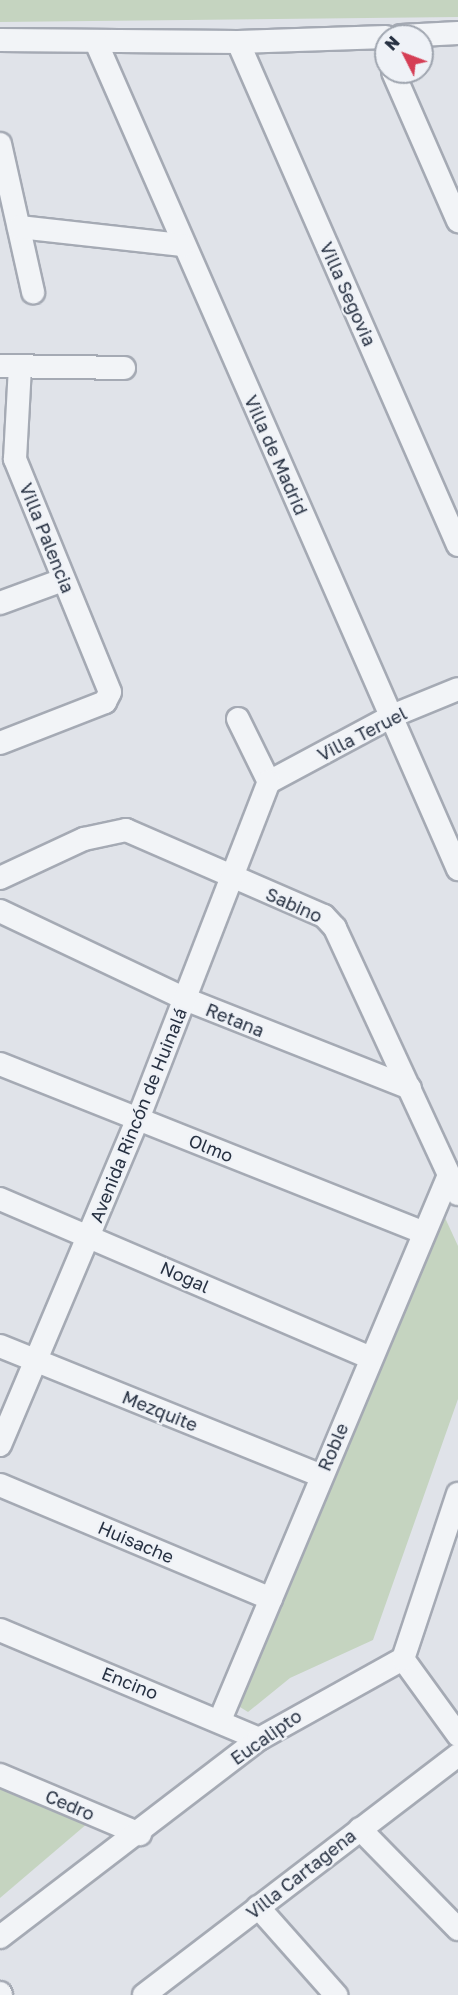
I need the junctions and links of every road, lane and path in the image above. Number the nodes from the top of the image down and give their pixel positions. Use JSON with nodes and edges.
{"nodes":[{"id":1,"x":458,"y":33,"type":"edge"},
{"id":2,"x":434,"y":34,"type":"edge"},
{"id":3,"x":0,"y":40,"type":"edge"},
{"id":4,"x":96,"y":42,"type":"junction"},
{"id":5,"x":238,"y":42,"type":"junction"},
{"id":6,"x":374,"y":43,"type":"edge"},
{"id":7,"x":398,"y":84,"type":"edge"},
{"id":8,"x":0,"y":144,"type":"edge"},
{"id":9,"x":458,"y":221,"type":"edge"},
{"id":10,"x":19,"y":227,"type":"junction"},
{"id":11,"x":183,"y":245,"type":"junction"},
{"id":12,"x":33,"y":292,"type":"dead end"},
{"id":13,"x":10,"y":366,"type":"edge"},
{"id":14,"x":124,"y":368,"type":"dead end"},
{"id":15,"x":7,"y":461,"type":"edge"},
{"id":16,"x":458,"y":545,"type":"edge"},
{"id":17,"x":63,"y":580,"type":"junction"},
{"id":18,"x":0,"y":603,"type":"edge"},
{"id":19,"x":458,"y":689,"type":"edge"},
{"id":20,"x":392,"y":716,"type":"junction"},
{"id":21,"x":238,"y":719,"type":"dead end"},
{"id":22,"x":0,"y":743,"type":"edge"},
{"id":23,"x":269,"y":782,"type":"junction"},
{"id":24,"x":458,"y":869,"type":"edge"},
{"id":25,"x":0,"y":878,"type":"edge"},
{"id":26,"x":233,"y":880,"type":"junction"},
{"id":27,"x":0,"y":911,"type":"edge"},
{"id":28,"x":185,"y":999,"type":"junction"},
{"id":29,"x":0,"y":1064,"type":"edge"},
{"id":30,"x":410,"y":1088,"type":"junction"},
{"id":31,"x":138,"y":1119,"type":"junction"},
{"id":32,"x":453,"y":1184,"type":"edge"},
{"id":33,"x":0,"y":1199,"type":"edge"},
{"id":34,"x":422,"y":1232,"type":"junction"},
{"id":35,"x":89,"y":1235,"type":"junction"},
{"id":36,"x":0,"y":1346,"type":"edge"},
{"id":37,"x":368,"y":1357,"type":"junction"},
{"id":38,"x":34,"y":1360,"type":"junction"},
{"id":39,"x":0,"y":1445,"type":"edge"},
{"id":40,"x":320,"y":1476,"type":"junction"},
{"id":41,"x":0,"y":1485,"type":"edge"},
{"id":42,"x":458,"y":1494,"type":"edge"},
{"id":43,"x":271,"y":1599,"type":"junction"},
{"id":44,"x":0,"y":1630,"type":"edge"},
{"id":45,"x":403,"y":1659,"type":"junction"},
{"id":46,"x":220,"y":1720,"type":"junction"},
{"id":47,"x":458,"y":1735,"type":"edge"},
{"id":48,"x":259,"y":1739,"type":"junction"},
{"id":49,"x":458,"y":1755,"type":"edge"},
{"id":50,"x":0,"y":1775,"type":"edge"},
{"id":51,"x":360,"y":1829,"type":"junction"},
{"id":52,"x":140,"y":1834,"type":"junction"},
{"id":53,"x":258,"y":1907,"type":"junction"},
{"id":54,"x":458,"y":1929,"type":"edge"},
{"id":55,"x":0,"y":1937,"type":"edge"},
{"id":56,"x":153,"y":1992,"type":"edge"},
{"id":57,"x":336,"y":1995,"type":"edge"}],
"edges":[{"from":1,"to":2,"type":"street"},
{"from":3,"to":4,"type":"street"},
{"from":4,"to":5,"type":"street"},
{"from":4,"to":11,"type":"street","name":"Villa de Madrid"},
{"from":5,"to":6,"type":"street"},
{"from":5,"to":16,"type":"street","name":"Villa Segovia"},
{"from":7,"to":9,"type":"street"},
{"from":8,"to":10,"type":"street"},
{"from":10,"to":11,"type":"street"},
{"from":10,"to":12,"type":"street"},
{"from":11,"to":20,"type":"street","name":"Villa de Madrid"},
{"from":13,"to":14,"type":"street"},
{"from":13,"to":15,"type":"street","name":"Villa Palencia"},
{"from":15,"to":17,"type":"street","name":"Villa Palencia"},
{"from":17,"to":18,"type":"street"},
{"from":17,"to":22,"type":"street","name":"Villa Palencia"},
{"from":19,"to":20,"type":"street","name":"Villa Teruel"},
{"from":20,"to":23,"type":"street","name":"Villa Teruel"},
{"from":20,"to":24,"type":"street","name":"Villa de Madrid"},
{"from":21,"to":23,"type":"street"},
{"from":23,"to":26,"type":"street","name":"Avenida Rincón de Huinalá"},
{"from":25,"to":26,"type":"street","name":"Sabino"},
{"from":26,"to":28,"type":"street","name":"Avenida Rincón de Huinalá"},
{"from":26,"to":30,"type":"street","name":"Sabino"},
{"from":27,"to":28,"type":"street","name":"Retana"},
{"from":28,"to":30,"type":"street","name":"Retana"},
{"from":28,"to":31,"type":"street","name":"Avenida Rincón de Huinalá"},
{"from":29,"to":31,"type":"street","name":"Olmo"},
{"from":30,"to":32,"type":"street","name":"Sabino"},
{"from":31,"to":34,"type":"street","name":"Olmo"},
{"from":31,"to":35,"type":"street","name":"Avenida Rincón de Huinalá"},
{"from":32,"to":34,"type":"street","name":"Roble"},
{"from":33,"to":35,"type":"street","name":"Nogal"},
{"from":34,"to":37,"type":"street","name":"Roble"},
{"from":35,"to":37,"type":"street","name":"Nogal"},
{"from":35,"to":38,"type":"street","name":"Avenida Rincón de Huinalá"},
{"from":36,"to":38,"type":"street","name":"Mezquite"},
{"from":37,"to":40,"type":"street","name":"Roble"},
{"from":38,"to":39,"type":"street","name":"Avenida Rincón de Huinalá"},
{"from":38,"to":40,"type":"street","name":"Mezquite"},
{"from":40,"to":43,"type":"street","name":"Roble"},
{"from":41,"to":43,"type":"street","name":"Huisache"},
{"from":42,"to":45,"type":"street"},
{"from":43,"to":46,"type":"street","name":"Roble"},
{"from":44,"to":46,"type":"street","name":"Encino"},
{"from":45,"to":47,"type":"street"},
{"from":45,"to":48,"type":"street","name":"Eucalipto"},
{"from":46,"to":48,"type":"street","name":"Encino"},
{"from":48,"to":52,"type":"street","name":"Eucalipto"},
{"from":49,"to":51,"type":"street","name":"Villa Cartagena"},
{"from":50,"to":52,"type":"street","name":"Cedro"},
{"from":51,"to":53,"type":"street","name":"Villa Cartagena"},
{"from":51,"to":54,"type":"street"},
{"from":52,"to":55,"type":"street","name":"Eucalipto"},
{"from":53,"to":56,"type":"street","name":"Villa Cartagena"},
{"from":53,"to":57,"type":"street"}]}
